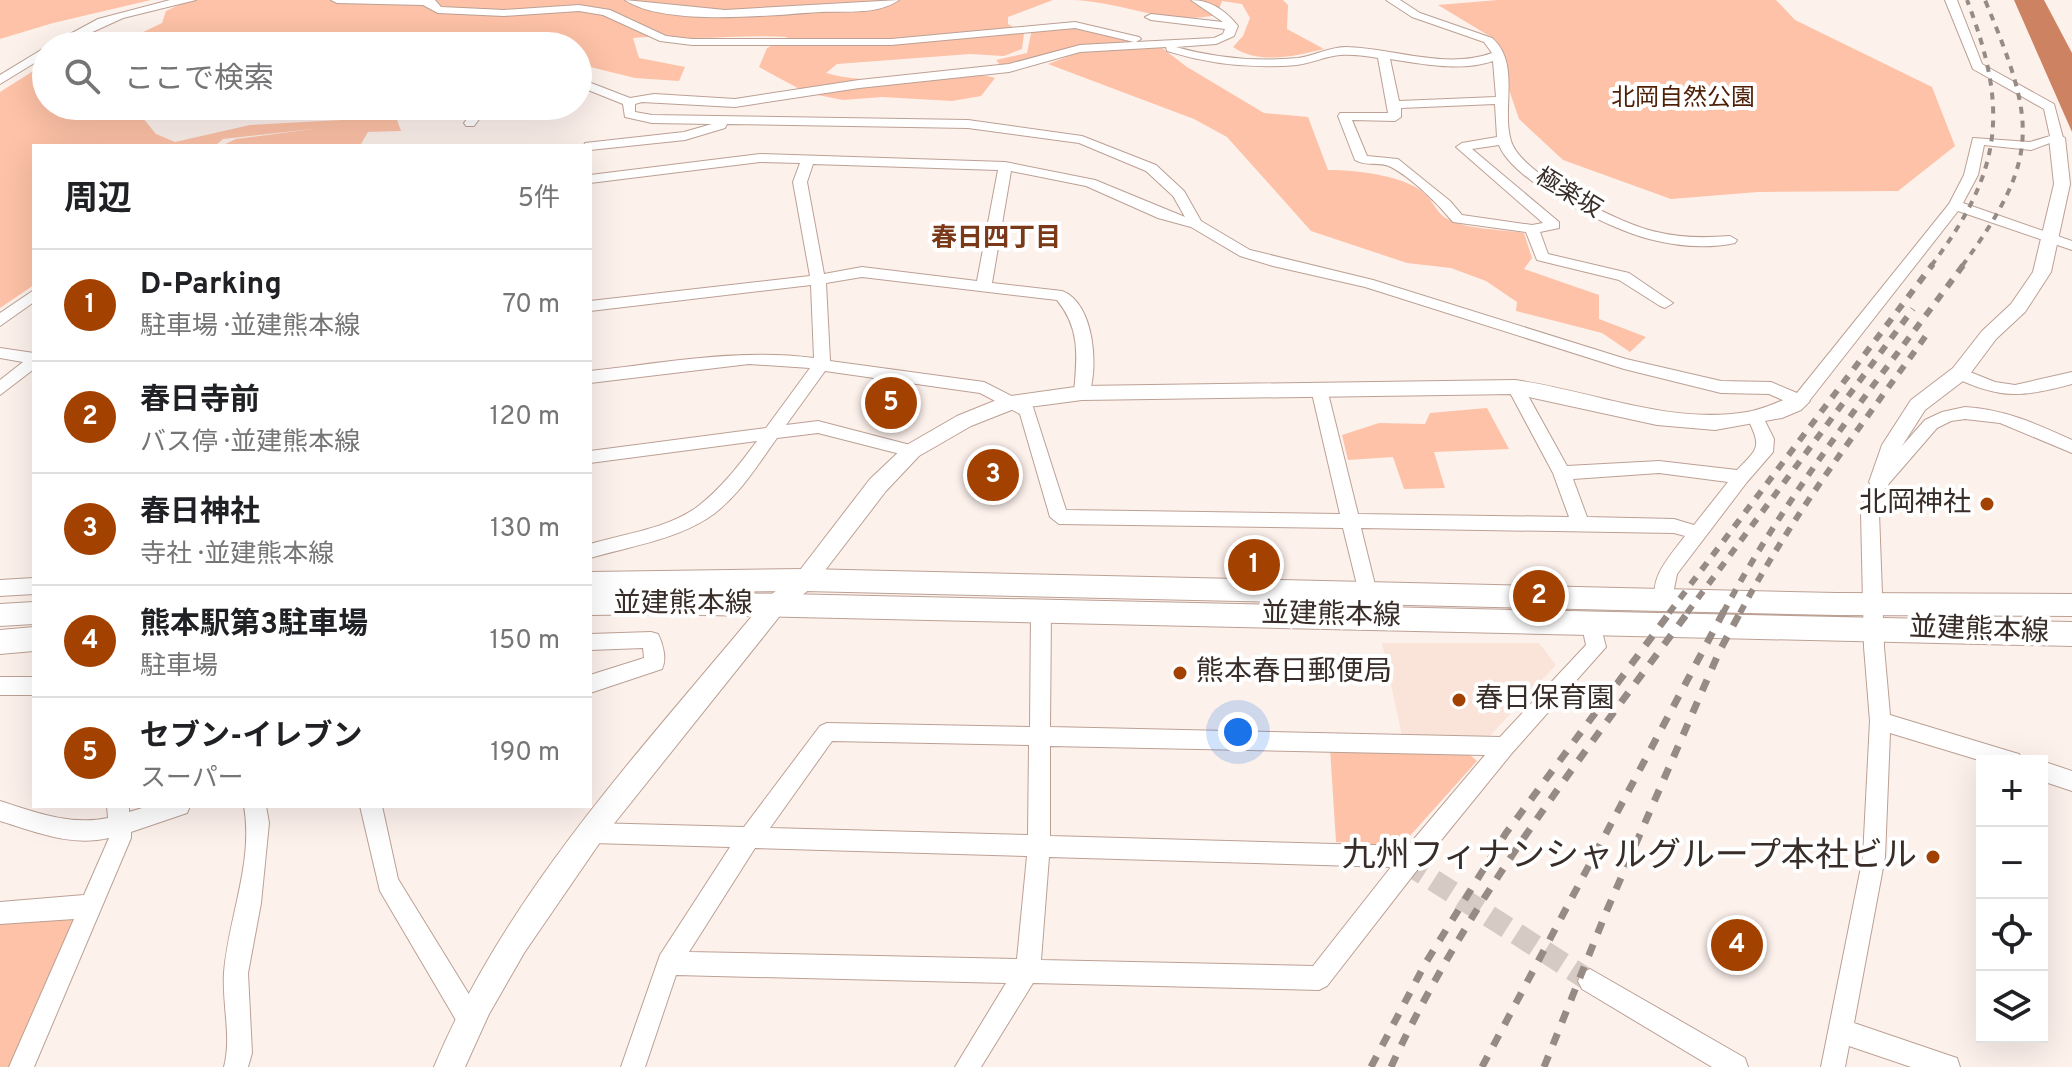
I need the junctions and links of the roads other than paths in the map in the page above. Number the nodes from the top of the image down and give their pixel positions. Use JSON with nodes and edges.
{"nodes":[{"id":1,"x":190,"y":0,"type":"edge"},
{"id":2,"x":337,"y":0,"type":"edge"},
{"id":3,"x":631,"y":0,"type":"edge"},
{"id":4,"x":893,"y":0,"type":"edge"},
{"id":5,"x":1197,"y":0,"type":"edge"},
{"id":6,"x":1392,"y":0,"type":"edge"},
{"id":7,"x":1951,"y":0,"type":"edge"},
{"id":8,"x":428,"y":1,"type":"edge"},
{"id":9,"x":1151,"y":17,"type":"dead end"},
{"id":10,"x":1232,"y":26,"type":"junction"},
{"id":11,"x":76,"y":32,"type":"edge"},
{"id":12,"x":1155,"y":43,"type":"junction"},
{"id":13,"x":1383,"y":54,"type":"junction"},
{"id":14,"x":1498,"y":55,"type":"junction"},
{"id":15,"x":32,"y":60,"type":"edge"},
{"id":16,"x":0,"y":80,"type":"edge"},
{"id":17,"x":592,"y":87,"type":"edge"},
{"id":18,"x":1504,"y":100,"type":"junction"},
{"id":19,"x":629,"y":102,"type":"junction"},
{"id":20,"x":1394,"y":105,"type":"junction"},
{"id":21,"x":472,"y":120,"type":"edge"},
{"id":22,"x":725,"y":121,"type":"junction"},
{"id":23,"x":470,"y":123,"type":"dead end"},
{"id":24,"x":2057,"y":138,"type":"junction"},
{"id":25,"x":1503,"y":140,"type":"junction"},
{"id":26,"x":592,"y":146,"type":"edge"},
{"id":27,"x":808,"y":159,"type":"junction"},
{"id":28,"x":1005,"y":166,"type":"junction"},
{"id":29,"x":592,"y":179,"type":"edge"},
{"id":30,"x":1955,"y":205,"type":"junction"},
{"id":31,"x":1196,"y":224,"type":"junction"},
{"id":32,"x":1532,"y":229,"type":"junction"},
{"id":33,"x":2049,"y":237,"type":"junction"},
{"id":34,"x":1730,"y":240,"type":"dead end"},
{"id":35,"x":2072,"y":246,"type":"edge"},
{"id":36,"x":818,"y":280,"type":"junction"},
{"id":37,"x":984,"y":285,"type":"junction"},
{"id":38,"x":32,"y":297,"type":"edge"},
{"id":39,"x":1665,"y":303,"type":"dead end"},
{"id":40,"x":592,"y":306,"type":"edge"},
{"id":41,"x":0,"y":321,"type":"edge"},
{"id":42,"x":0,"y":353,"type":"edge"},
{"id":43,"x":32,"y":360,"type":"edge"},
{"id":44,"x":32,"y":362,"type":"edge"},
{"id":45,"x":822,"y":363,"type":"junction"},
{"id":46,"x":1960,"y":373,"type":"junction"},
{"id":47,"x":592,"y":377,"type":"edge"},
{"id":48,"x":2072,"y":378,"type":"edge"},
{"id":49,"x":1515,"y":387,"type":"junction"},
{"id":50,"x":0,"y":389,"type":"edge"},
{"id":51,"x":1319,"y":389,"type":"junction"},
{"id":52,"x":1082,"y":393,"type":"junction"},
{"id":53,"x":1800,"y":401,"type":"junction"},
{"id":54,"x":1011,"y":402,"type":"junction"},
{"id":55,"x":1755,"y":417,"type":"junction"},
{"id":56,"x":776,"y":431,"type":"junction"},
{"id":57,"x":2072,"y":447,"type":"edge"},
{"id":58,"x":912,"y":451,"type":"junction"},
{"id":59,"x":592,"y":457,"type":"edge"},
{"id":60,"x":1562,"y":473,"type":"junction"},
{"id":61,"x":1741,"y":477,"type":"junction"},
{"id":62,"x":1880,"y":482,"type":"junction"},
{"id":63,"x":1352,"y":522,"type":"junction"},
{"id":64,"x":1581,"y":524,"type":"junction"},
{"id":65,"x":1697,"y":533,"type":"junction"},
{"id":66,"x":592,"y":550,"type":"edge"},
{"id":67,"x":805,"y":580,"type":"junction"},
{"id":68,"x":592,"y":583,"type":"edge"},
{"id":69,"x":32,"y":586,"type":"edge"},
{"id":70,"x":0,"y":588,"type":"edge"},
{"id":71,"x":1368,"y":593,"type":"junction"},
{"id":72,"x":1664,"y":599,"type":"junction"},
{"id":73,"x":592,"y":604,"type":"edge"},
{"id":74,"x":775,"y":605,"type":"junction"},
{"id":75,"x":2072,"y":605,"type":"edge"},
{"id":76,"x":1041,"y":611,"type":"junction"},
{"id":77,"x":32,"y":613,"type":"edge"},
{"id":78,"x":0,"y":615,"type":"edge"},
{"id":79,"x":1873,"y":616,"type":"junction"},
{"id":80,"x":1591,"y":622,"type":"junction"},
{"id":81,"x":2072,"y":634,"type":"edge"},
{"id":82,"x":32,"y":639,"type":"edge"},
{"id":83,"x":0,"y":642,"type":"edge"},
{"id":84,"x":592,"y":642,"type":"edge"},
{"id":85,"x":592,"y":683,"type":"edge"},
{"id":86,"x":0,"y":686,"type":"edge"},
{"id":87,"x":32,"y":686,"type":"edge"},
{"id":88,"x":1880,"y":721,"type":"junction"},
{"id":89,"x":1040,"y":736,"type":"junction"},
{"id":90,"x":1505,"y":746,"type":"junction"},
{"id":91,"x":1992,"y":755,"type":"edge"},
{"id":92,"x":2048,"y":773,"type":"edge"},
{"id":93,"x":2072,"y":781,"type":"edge"},
{"id":94,"x":166,"y":808,"type":"edge"},
{"id":95,"x":255,"y":808,"type":"edge"},
{"id":96,"x":371,"y":808,"type":"edge"},
{"id":97,"x":0,"y":811,"type":"edge"},
{"id":98,"x":119,"y":815,"type":"edge"},
{"id":99,"x":592,"y":833,"type":"junction"},
{"id":100,"x":749,"y":838,"type":"junction"},
{"id":101,"x":1039,"y":847,"type":"junction"},
{"id":102,"x":1413,"y":857,"type":"junction"},
{"id":103,"x":93,"y":906,"type":"junction"},
{"id":104,"x":0,"y":913,"type":"edge"},
{"id":105,"x":668,"y":963,"type":"junction"},
{"id":106,"x":1028,"y":970,"type":"junction"},
{"id":107,"x":1590,"y":981,"type":"tunnel mouth"},
{"id":108,"x":469,"y":1018,"type":"junction"},
{"id":109,"x":1838,"y":1030,"type":"junction"},
{"id":110,"x":21,"y":1067,"type":"edge"},
{"id":111,"x":236,"y":1067,"type":"edge"},
{"id":112,"x":449,"y":1067,"type":"edge"},
{"id":113,"x":633,"y":1067,"type":"edge"},
{"id":114,"x":967,"y":1067,"type":"edge"},
{"id":115,"x":1736,"y":1067,"type":"edge"},
{"id":116,"x":1833,"y":1067,"type":"edge"},
{"id":117,"x":1948,"y":1067,"type":"edge"}],
"edges":[{"from":1,"to":11,"type":"street"},
{"from":2,"to":8,"type":"street"},
{"from":3,"to":4,"type":"street"},
{"from":5,"to":10,"type":"street"},
{"from":6,"to":14,"type":"street"},
{"from":7,"to":24,"type":"street"},
{"from":8,"to":12,"type":"street"},
{"from":9,"to":10,"type":"street"},
{"from":10,"to":12,"type":"street"},
{"from":12,"to":13,"type":"street"},
{"from":12,"to":19,"type":"street"},
{"from":13,"to":14,"type":"street"},
{"from":13,"to":20,"type":"street"},
{"from":14,"to":18,"type":"street"},
{"from":15,"to":16,"type":"street"},
{"from":17,"to":19,"type":"street"},
{"from":18,"to":20,"type":"street"},
{"from":18,"to":25,"type":"street"},
{"from":19,"to":22,"type":"street"},
{"from":20,"to":32,"type":"street"},
{"from":21,"to":23,"type":"street"},
{"from":22,"to":26,"type":"street"},
{"from":22,"to":31,"type":"street"},
{"from":24,"to":30,"type":"street"},
{"from":24,"to":33,"type":"street"},
{"from":25,"to":32,"type":"street"},
{"from":25,"to":34,"type":"street","name":"極楽坂"},
{"from":27,"to":28,"type":"street"},
{"from":27,"to":29,"type":"street"},
{"from":27,"to":36,"type":"street"},
{"from":28,"to":31,"type":"street"},
{"from":28,"to":37,"type":"street"},
{"from":30,"to":33,"type":"street"},
{"from":30,"to":53,"type":"street"},
{"from":31,"to":53,"type":"street"},
{"from":32,"to":39,"type":"street"},
{"from":33,"to":35,"type":"street"},
{"from":33,"to":46,"type":"street"},
{"from":36,"to":37,"type":"street"},
{"from":36,"to":40,"type":"street"},
{"from":36,"to":45,"type":"street"},
{"from":37,"to":52,"type":"street"},
{"from":38,"to":41,"type":"street"},
{"from":42,"to":43,"type":"street"},
{"from":44,"to":50,"type":"street"},
{"from":45,"to":47,"type":"street"},
{"from":45,"to":54,"type":"street"},
{"from":45,"to":56,"type":"street"},
{"from":46,"to":48,"type":"street"},
{"from":46,"to":62,"type":"street"},
{"from":49,"to":51,"type":"street"},
{"from":49,"to":55,"type":"street"},
{"from":49,"to":60,"type":"street"},
{"from":51,"to":52,"type":"street"},
{"from":51,"to":63,"type":"street"},
{"from":52,"to":54,"type":"street"},
{"from":53,"to":55,"type":"street"},
{"from":54,"to":58,"type":"street"},
{"from":54,"to":63,"type":"street"},
{"from":55,"to":61,"type":"street"},
{"from":56,"to":58,"type":"street"},
{"from":56,"to":59,"type":"street"},
{"from":56,"to":66,"type":"street"},
{"from":57,"to":62,"type":"street"},
{"from":58,"to":67,"type":"street"},
{"from":60,"to":61,"type":"street"},
{"from":60,"to":64,"type":"street"},
{"from":61,"to":65,"type":"street"},
{"from":62,"to":79,"type":"street"},
{"from":63,"to":64,"type":"street"},
{"from":63,"to":71,"type":"street"},
{"from":64,"to":65,"type":"street"},
{"from":65,"to":72,"type":"street"},
{"from":67,"to":68,"type":"main road","name":"並建熊本線"},
{"from":67,"to":71,"type":"main road","name":"並建熊本線"},
{"from":67,"to":74,"type":"street"},
{"from":69,"to":70,"type":"street"},
{"from":71,"to":72,"type":"main road","name":"並建熊本線"},
{"from":72,"to":79,"type":"main road","name":"並建熊本線"},
{"from":73,"to":74,"type":"main road","name":"並建熊本線"},
{"from":74,"to":76,"type":"main road","name":"並建熊本線"},
{"from":74,"to":99,"type":"street"},
{"from":75,"to":79,"type":"main road","name":"並建熊本線"},
{"from":76,"to":80,"type":"main road","name":"並建熊本線"},
{"from":76,"to":89,"type":"street"},
{"from":77,"to":78,"type":"main road"},
{"from":79,"to":80,"type":"main road","name":"並建熊本線"},
{"from":79,"to":81,"type":"main road","name":"並建熊本線"},
{"from":79,"to":88,"type":"street"},
{"from":80,"to":90,"type":"street"},
{"from":82,"to":83,"type":"main road"},
{"from":84,"to":85,"type":"street"},
{"from":86,"to":87,"type":"street"},
{"from":88,"to":91,"type":"street"},
{"from":88,"to":109,"type":"street"},
{"from":89,"to":90,"type":"street"},
{"from":89,"to":100,"type":"street"},
{"from":89,"to":101,"type":"street"},
{"from":90,"to":102,"type":"street"},
{"from":92,"to":93,"type":"street"},
{"from":94,"to":98,"type":"street"},
{"from":95,"to":111,"type":"street"},
{"from":96,"to":108,"type":"street"},
{"from":97,"to":98,"type":"street"},
{"from":98,"to":103,"type":"street"},
{"from":99,"to":100,"type":"street"},
{"from":99,"to":108,"type":"street"},
{"from":100,"to":101,"type":"street"},
{"from":100,"to":105,"type":"street"},
{"from":101,"to":102,"type":"street"},
{"from":101,"to":106,"type":"street"},
{"from":102,"to":106,"type":"street"},
{"from":103,"to":104,"type":"street"},
{"from":103,"to":110,"type":"street"},
{"from":105,"to":106,"type":"street"},
{"from":105,"to":113,"type":"street"},
{"from":106,"to":114,"type":"street"},
{"from":107,"to":115,"type":"street"},
{"from":108,"to":112,"type":"street"},
{"from":109,"to":116,"type":"street"},
{"from":109,"to":117,"type":"street"}]}
